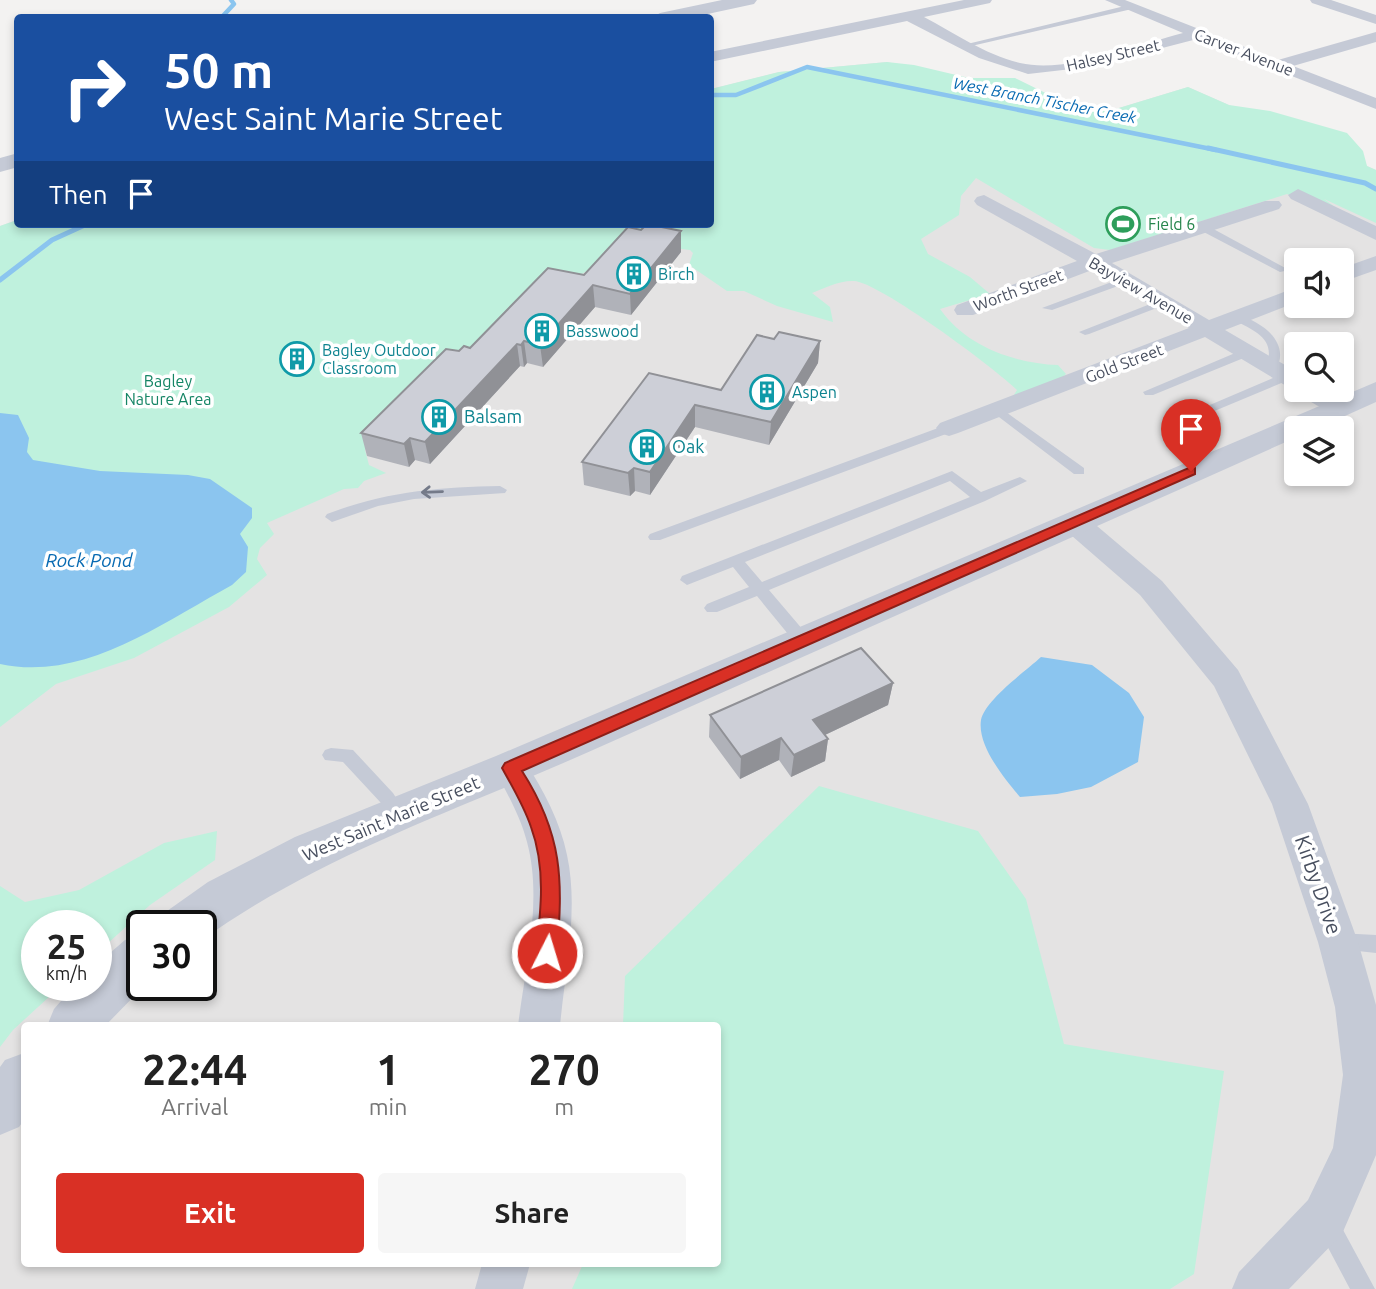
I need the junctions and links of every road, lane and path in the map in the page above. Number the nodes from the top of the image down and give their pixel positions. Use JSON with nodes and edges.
{"nodes":[{"id":1,"x":748,"y":0,"type":"edge"},
{"id":2,"x":985,"y":0,"type":"edge"},
{"id":3,"x":1112,"y":0,"type":"edge"},
{"id":4,"x":1317,"y":0,"type":"edge"},
{"id":5,"x":1129,"y":7,"type":"junction"},
{"id":6,"x":680,"y":14,"type":"edge"},
{"id":7,"x":909,"y":16,"type":"junction"},
{"id":8,"x":1376,"y":20,"type":"edge"},
{"id":9,"x":1198,"y":34,"type":"junction"},
{"id":10,"x":1376,"y":37,"type":"edge"},
{"id":11,"x":967,"y":45,"type":"junction"},
{"id":12,"x":714,"y":56,"type":"edge"},
{"id":13,"x":1277,"y":65,"type":"junction"},
{"id":14,"x":1376,"y":104,"type":"edge"},
{"id":15,"x":1298,"y":195,"type":"dead end"},
{"id":16,"x":984,"y":201,"type":"dead end"},
{"id":17,"x":1272,"y":205,"type":"dead end"},
{"id":18,"x":1202,"y":227,"type":"junction"},
{"id":19,"x":1376,"y":234,"type":"edge"},
{"id":20,"x":1094,"y":262,"type":"junction"},
{"id":21,"x":1376,"y":262,"type":"edge"},
{"id":22,"x":1284,"y":270,"type":"dead end"},
{"id":23,"x":1354,"y":271,"type":"edge"},
{"id":24,"x":1125,"y":280,"type":"junction"},
{"id":25,"x":1284,"y":299,"type":"edge"},
{"id":26,"x":1163,"y":302,"type":"junction"},
{"id":27,"x":1048,"y":307,"type":"dead end"},
{"id":28,"x":965,"y":310,"type":"dead end"},
{"id":29,"x":1238,"y":318,"type":"junction"},
{"id":30,"x":1210,"y":330,"type":"junction"},
{"id":31,"x":1085,"y":332,"type":"dead end"},
{"id":32,"x":1247,"y":352,"type":"junction"},
{"id":33,"x":1284,"y":373,"type":"edge"},
{"id":34,"x":1284,"y":374,"type":"edge"},
{"id":35,"x":1284,"y":375,"type":"edge"},
{"id":36,"x":1376,"y":391,"type":"edge"},
{"id":37,"x":1149,"y":392,"type":"dead end"},
{"id":38,"x":1354,"y":394,"type":"edge"},
{"id":39,"x":1317,"y":402,"type":"edge"},
{"id":40,"x":999,"y":411,"type":"junction"},
{"id":41,"x":1183,"y":419,"type":"dead end"},
{"id":42,"x":949,"y":428,"type":"joint"},
{"id":43,"x":1079,"y":471,"type":"dead end"},
{"id":44,"x":1020,"y":481,"type":"dead end"},
{"id":45,"x":500,"y":490,"type":"dead end"},
{"id":46,"x":980,"y":498,"type":"junction"},
{"id":47,"x":332,"y":517,"type":"dead end"},
{"id":48,"x":1074,"y":523,"type":"junction"},
{"id":49,"x":655,"y":537,"type":"dead end"},
{"id":50,"x":736,"y":561,"type":"junction"},
{"id":51,"x":687,"y":580,"type":"dead end"},
{"id":52,"x":761,"y":589,"type":"junction"},
{"id":53,"x":712,"y":608,"type":"dead end"},
{"id":54,"x":803,"y":641,"type":"junction"},
{"id":55,"x":331,"y":755,"type":"dead end"},
{"id":56,"x":511,"y":768,"type":"junction"},
{"id":57,"x":398,"y":815,"type":"junction"},
{"id":58,"x":207,"y":910,"type":"edge"},
{"id":59,"x":1338,"y":943,"type":"junction"},
{"id":60,"x":1376,"y":944,"type":"edge"},
{"id":61,"x":126,"y":971,"type":"edge"},
{"id":62,"x":75,"y":1022,"type":"edge"},
{"id":63,"x":540,"y":1022,"type":"edge"},
{"id":64,"x":21,"y":1083,"type":"edge"},
{"id":65,"x":0,"y":1108,"type":"edge"},
{"id":66,"x":1325,"y":1217,"type":"junction"},
{"id":67,"x":505,"y":1267,"type":"edge"},
{"id":68,"x":499,"y":1289,"type":"edge"},
{"id":69,"x":1256,"y":1289,"type":"edge"},
{"id":70,"x":1363,"y":1289,"type":"edge"}],
"edges":[{"from":1,"to":6,"type":"street"},
{"from":2,"to":7,"type":"street"},
{"from":3,"to":5,"type":"street","name":"Carver Avenue"},
{"from":4,"to":8,"type":"street"},
{"from":5,"to":9,"type":"street","name":"Carver Avenue"},
{"from":5,"to":11,"type":"lane"},
{"from":7,"to":11,"type":"street"},
{"from":7,"to":12,"type":"street"},
{"from":9,"to":11,"type":"street","name":"Halsey Street"},
{"from":9,"to":13,"type":"street","name":"Carver Avenue"},
{"from":10,"to":13,"type":"street"},
{"from":13,"to":14,"type":"street","name":"Carver Avenue"},
{"from":15,"to":19,"type":"street"},
{"from":16,"to":20,"type":"street","name":"Bayview Avenue"},
{"from":17,"to":18,"type":"street","name":"Worth Street"},
{"from":18,"to":20,"type":"street","name":"Worth Street"},
{"from":18,"to":22,"type":"lane"},
{"from":20,"to":24,"type":"street","name":"Bayview Avenue"},
{"from":20,"to":28,"type":"street","name":"Worth Street"},
{"from":21,"to":23,"type":"street"},
{"from":24,"to":26,"type":"street","name":"Bayview Avenue"},
{"from":24,"to":27,"type":"lane"},
{"from":25,"to":29,"type":"street","name":"Gold Street"},
{"from":26,"to":30,"type":"street","name":"Bayview Avenue"},
{"from":26,"to":31,"type":"lane"},
{"from":29,"to":30,"type":"street","name":"Gold Street"},
{"from":29,"to":33,"type":"lane"},
{"from":30,"to":32,"type":"street","name":"Bayview Avenue"},
{"from":30,"to":40,"type":"street","name":"Gold Street"},
{"from":32,"to":34,"type":"street","name":"Bayview Avenue"},
{"from":32,"to":37,"type":"lane"},
{"from":35,"to":41,"type":"lane"},
{"from":36,"to":38,"type":"street","name":"West Saint Marie Street"},
{"from":39,"to":48,"type":"street","name":"West Saint Marie Street"},
{"from":40,"to":42,"type":"street","name":"Gold Street"},
{"from":40,"to":43,"type":"lane"},
{"from":42,"to":49,"type":"lane"},
{"from":44,"to":46,"type":"lane"},
{"from":45,"to":47,"type":"lane","one_way":true},
{"from":46,"to":50,"type":"lane"},
{"from":46,"to":52,"type":"lane"},
{"from":48,"to":54,"type":"street","name":"West Saint Marie Street"},
{"from":48,"to":59,"type":"street","name":"Kirby Drive"},
{"from":50,"to":51,"type":"lane"},
{"from":50,"to":52,"type":"lane"},
{"from":52,"to":53,"type":"lane"},
{"from":52,"to":54,"type":"lane"},
{"from":54,"to":56,"type":"street","name":"West Saint Marie Street"},
{"from":55,"to":57,"type":"lane"},
{"from":56,"to":57,"type":"street","name":"West Saint Marie Street"},
{"from":56,"to":63,"type":"street"},
{"from":57,"to":58,"type":"street","name":"West Saint Marie Street"},
{"from":59,"to":60,"type":"lane"},
{"from":59,"to":66,"type":"street","name":"Kirby Drive"},
{"from":61,"to":62,"type":"street"},
{"from":64,"to":65,"type":"street"},
{"from":66,"to":69,"type":"street","name":"Kirby Drive"},
{"from":66,"to":70,"type":"lane"},
{"from":67,"to":68,"type":"street"}]}
